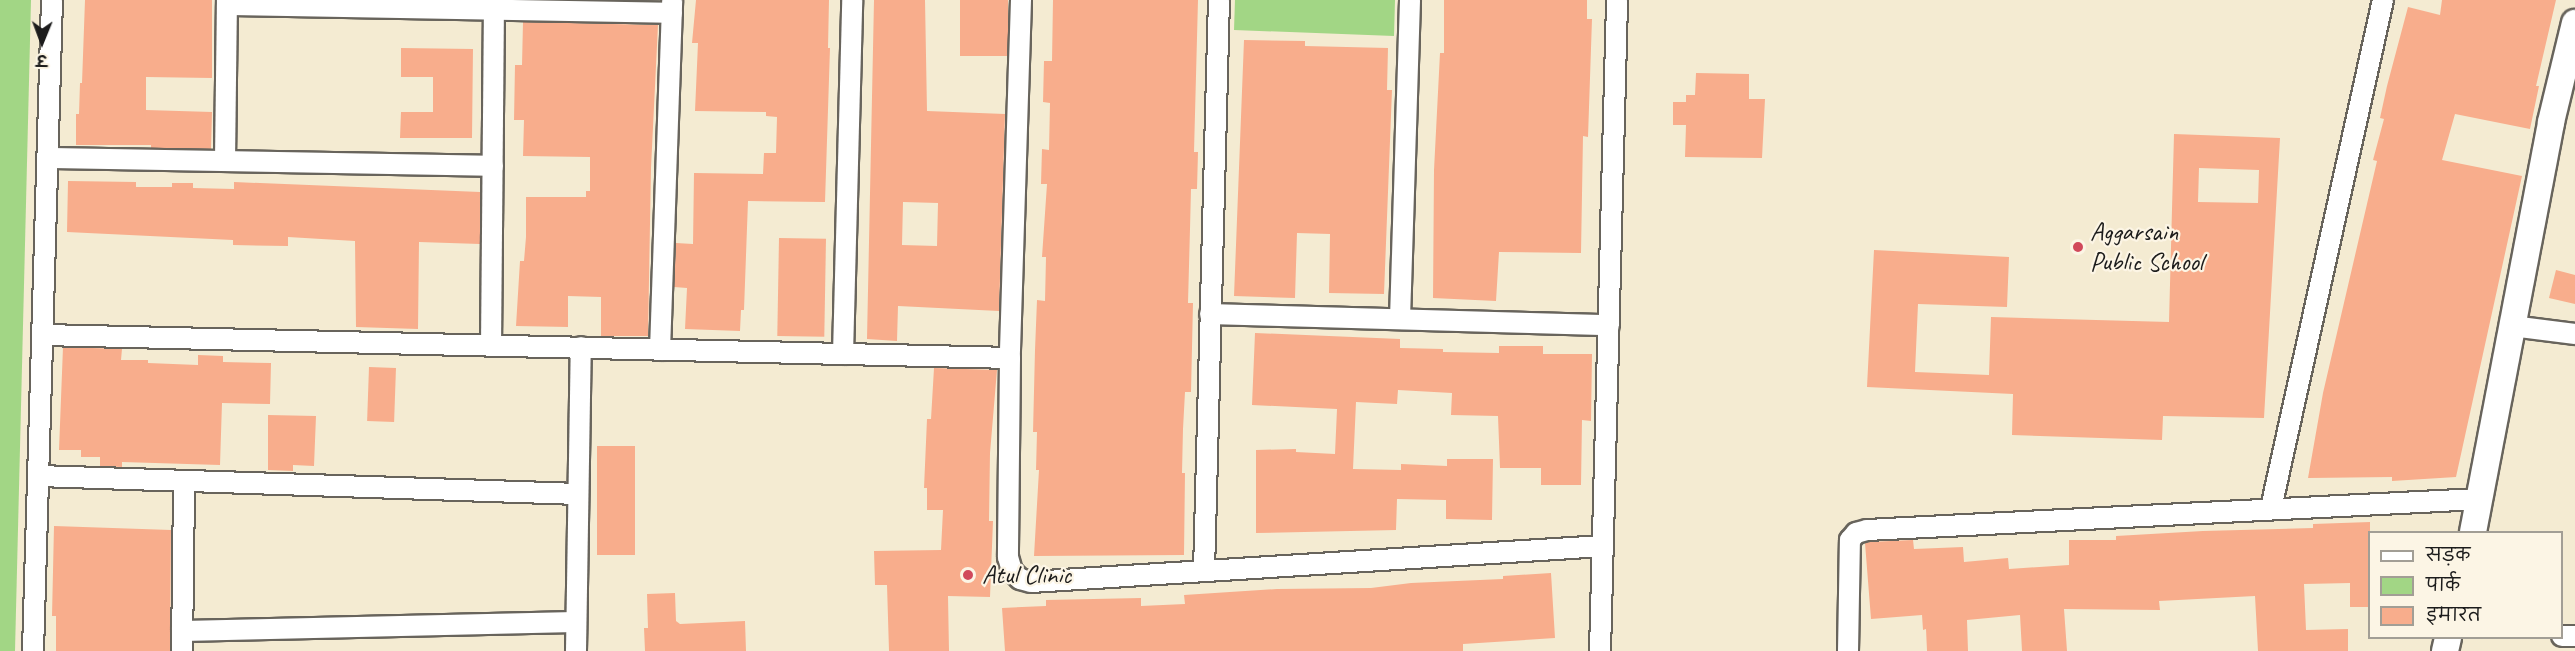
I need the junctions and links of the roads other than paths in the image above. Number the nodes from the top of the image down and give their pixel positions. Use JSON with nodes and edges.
{"nodes":[{"id":1,"x":52,"y":0,"type":"edge"},
{"id":2,"x":852,"y":0,"type":"edge"},
{"id":3,"x":1021,"y":0,"type":"edge"},
{"id":4,"x":1219,"y":0,"type":"edge"},
{"id":5,"x":1410,"y":0,"type":"edge"},
{"id":6,"x":1617,"y":0,"type":"edge"},
{"id":7,"x":2384,"y":0,"type":"edge"},
{"id":8,"x":227,"y":3,"type":"edge"},
{"id":9,"x":672,"y":7,"type":"edge"},
{"id":10,"x":494,"y":10,"type":"junction"},
{"id":11,"x":2573,"y":38,"type":"edge"},
{"id":12,"x":48,"y":158,"type":"junction"},
{"id":13,"x":225,"y":161,"type":"junction"},
{"id":14,"x":493,"y":166,"type":"junction"},
{"id":15,"x":1210,"y":314,"type":"junction"},
{"id":16,"x":1400,"y":320,"type":"junction"},
{"id":17,"x":1609,"y":325,"type":"junction"},
{"id":18,"x":2512,"y":326,"type":"junction"},
{"id":19,"x":2575,"y":334,"type":"edge"},
{"id":20,"x":43,"y":335,"type":"junction"},
{"id":21,"x":491,"y":346,"type":"junction"},
{"id":22,"x":581,"y":347,"type":"junction"},
{"id":23,"x":660,"y":350,"type":"junction"},
{"id":24,"x":843,"y":354,"type":"junction"},
{"id":25,"x":1010,"y":358,"type":"junction"},
{"id":26,"x":39,"y":476,"type":"junction"},
{"id":27,"x":184,"y":481,"type":"junction"},
{"id":28,"x":578,"y":494,"type":"junction"},
{"id":29,"x":2480,"y":499,"type":"junction"},
{"id":30,"x":2271,"y":508,"type":"junction"},
{"id":31,"x":2473,"y":531,"type":"edge"},
{"id":32,"x":1603,"y":546,"type":"junction"},
{"id":33,"x":1204,"y":571,"type":"junction"},
{"id":34,"x":576,"y":622,"type":"junction"},
{"id":35,"x":182,"y":631,"type":"junction"},
{"id":36,"x":33,"y":651,"type":"edge"},
{"id":37,"x":182,"y":651,"type":"edge"},
{"id":38,"x":576,"y":651,"type":"edge"},
{"id":39,"x":1600,"y":651,"type":"edge"},
{"id":40,"x":1848,"y":651,"type":"edge"}],
"edges":[{"from":1,"to":12,"type":"street"},
{"from":2,"to":24,"type":"street"},
{"from":3,"to":25,"type":"street"},
{"from":4,"to":15,"type":"street"},
{"from":5,"to":16,"type":"street"},
{"from":6,"to":17,"type":"street"},
{"from":7,"to":30,"type":"street"},
{"from":8,"to":10,"type":"street"},
{"from":8,"to":13,"type":"street"},
{"from":9,"to":10,"type":"street"},
{"from":9,"to":23,"type":"street"},
{"from":10,"to":14,"type":"street"},
{"from":11,"to":18,"type":"street"},
{"from":12,"to":13,"type":"street"},
{"from":12,"to":20,"type":"street"},
{"from":13,"to":14,"type":"street"},
{"from":14,"to":21,"type":"street"},
{"from":15,"to":16,"type":"street"},
{"from":15,"to":33,"type":"street"},
{"from":16,"to":17,"type":"street"},
{"from":17,"to":32,"type":"street"},
{"from":18,"to":19,"type":"street"},
{"from":18,"to":29,"type":"street"},
{"from":20,"to":21,"type":"street"},
{"from":20,"to":26,"type":"street"},
{"from":21,"to":22,"type":"street"},
{"from":22,"to":23,"type":"street"},
{"from":22,"to":28,"type":"street"},
{"from":23,"to":24,"type":"street"},
{"from":24,"to":25,"type":"street"},
{"from":25,"to":33,"type":"street"},
{"from":26,"to":27,"type":"street"},
{"from":26,"to":36,"type":"street"},
{"from":27,"to":28,"type":"street"},
{"from":27,"to":35,"type":"street"},
{"from":28,"to":34,"type":"street"},
{"from":29,"to":30,"type":"street"},
{"from":29,"to":31,"type":"street"},
{"from":30,"to":40,"type":"street"},
{"from":32,"to":33,"type":"street"},
{"from":32,"to":39,"type":"street"},
{"from":34,"to":35,"type":"street"},
{"from":34,"to":38,"type":"street"},
{"from":35,"to":37,"type":"street"}]}
